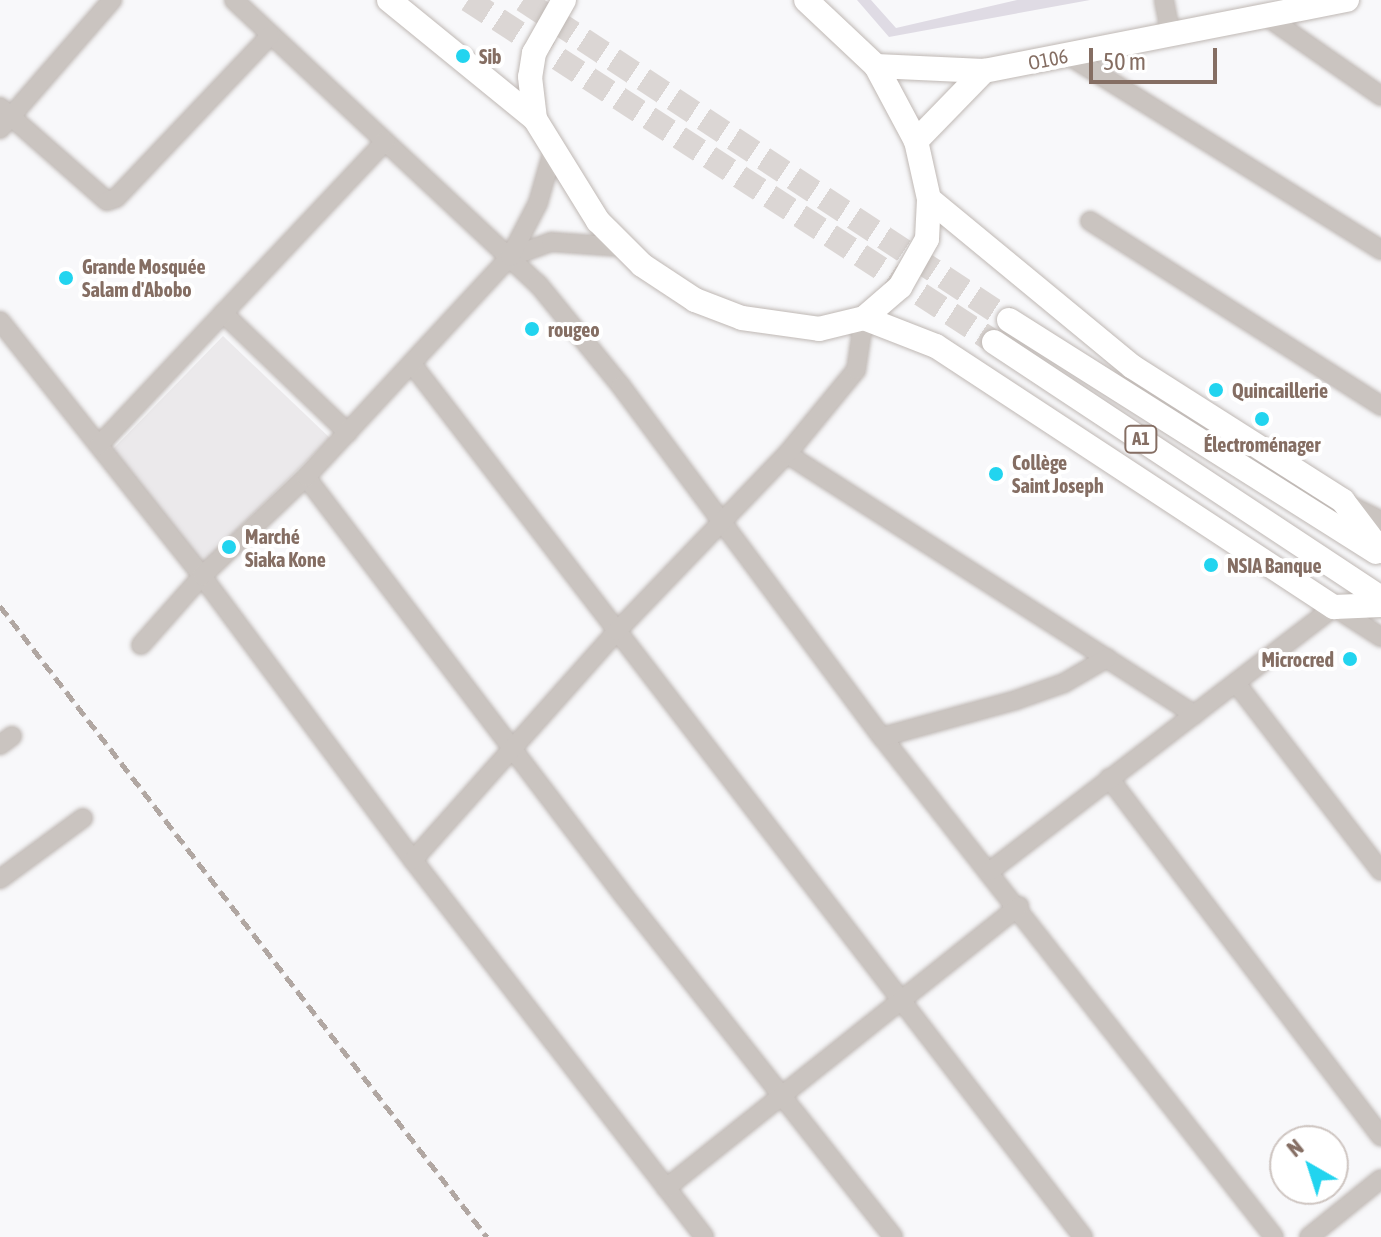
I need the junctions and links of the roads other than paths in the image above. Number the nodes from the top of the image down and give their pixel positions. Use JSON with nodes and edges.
{"nodes":[{"id":1,"x":112,"y":0,"type":"edge"},
{"id":2,"x":234,"y":0,"type":"edge"},
{"id":3,"x":389,"y":0,"type":"edge"},
{"id":4,"x":564,"y":0,"type":"edge"},
{"id":5,"x":806,"y":0,"type":"edge"},
{"id":6,"x":1164,"y":0,"type":"edge"},
{"id":7,"x":1347,"y":0,"type":"edge"},
{"id":8,"x":1266,"y":16,"type":"junction"},
{"id":9,"x":1171,"y":35,"type":"junction"},
{"id":10,"x":270,"y":36,"type":"junction"},
{"id":11,"x":1068,"y":55,"type":"junction"},
{"id":12,"x":876,"y":66,"type":"junction"},
{"id":13,"x":984,"y":71,"type":"junction"},
{"id":14,"x":1381,"y":96,"type":"edge"},
{"id":15,"x":4,"y":118,"type":"edge"},
{"id":16,"x":535,"y":119,"type":"junction"},
{"id":17,"x":385,"y":141,"type":"junction"},
{"id":18,"x":916,"y":141,"type":"junction"},
{"id":19,"x":552,"y":154,"type":"junction"},
{"id":20,"x":929,"y":199,"type":"junction"},
{"id":21,"x":1090,"y":221,"type":"dead end"},
{"id":22,"x":622,"y":247,"type":"junction"},
{"id":23,"x":1381,"y":250,"type":"edge"},
{"id":24,"x":510,"y":257,"type":"junction"},
{"id":25,"x":223,"y":313,"type":"junction"},
{"id":26,"x":864,"y":318,"type":"junction"},
{"id":27,"x":1009,"y":320,"type":"tunnel mouth"},
{"id":28,"x":0,"y":321,"type":"edge"},
{"id":29,"x":994,"y":342,"type":"tunnel mouth"},
{"id":30,"x":412,"y":364,"type":"junction"},
{"id":31,"x":1381,"y":406,"type":"edge"},
{"id":32,"x":348,"y":433,"type":"junction"},
{"id":33,"x":99,"y":445,"type":"junction"},
{"id":34,"x":787,"y":454,"type":"junction"},
{"id":35,"x":306,"y":477,"type":"junction"},
{"id":36,"x":1343,"y":501,"type":"junction"},
{"id":37,"x":1381,"y":521,"type":"edge"},
{"id":38,"x":722,"y":526,"type":"junction"},
{"id":39,"x":1381,"y":553,"type":"edge"},
{"id":40,"x":202,"y":576,"type":"junction"},
{"id":41,"x":1381,"y":598,"type":"edge"},
{"id":42,"x":1381,"y":605,"type":"edge"},
{"id":43,"x":1334,"y":607,"type":"junction"},
{"id":44,"x":617,"y":631,"type":"junction"},
{"id":45,"x":1381,"y":637,"type":"edge"},
{"id":46,"x":141,"y":645,"type":"dead end"},
{"id":47,"x":1107,"y":658,"type":"junction"},
{"id":48,"x":1236,"y":683,"type":"junction"},
{"id":49,"x":1195,"y":715,"type":"junction"},
{"id":50,"x":882,"y":737,"type":"junction"},
{"id":51,"x":509,"y":747,"type":"junction"},
{"id":52,"x":1109,"y":778,"type":"junction"},
{"id":53,"x":83,"y":818,"type":"dead end"},
{"id":54,"x":413,"y":860,"type":"junction"},
{"id":55,"x":990,"y":871,"type":"junction"},
{"id":56,"x":1381,"y":871,"type":"edge"},
{"id":57,"x":0,"y":879,"type":"edge"},
{"id":58,"x":1019,"y":906,"type":"junction"},
{"id":59,"x":898,"y":1002,"type":"junction"},
{"id":60,"x":785,"y":1096,"type":"junction"},
{"id":61,"x":1381,"y":1136,"type":"edge"},
{"id":62,"x":1381,"y":1179,"type":"edge"},
{"id":63,"x":666,"y":1188,"type":"junction"},
{"id":64,"x":704,"y":1237,"type":"edge"},
{"id":65,"x":893,"y":1237,"type":"edge"},
{"id":66,"x":1083,"y":1237,"type":"edge"},
{"id":67,"x":1274,"y":1237,"type":"edge"},
{"id":68,"x":1309,"y":1237,"type":"edge"}],
"edges":[{"from":1,"to":15,"type":"street"},
{"from":2,"to":10,"type":"street"},
{"from":3,"to":16,"type":"main road"},
{"from":4,"to":16,"type":"main road"},
{"from":5,"to":12,"type":"main road"},
{"from":6,"to":9,"type":"street"},
{"from":7,"to":8,"type":"main road","name":"O106"},
{"from":8,"to":9,"type":"main road","name":"O106"},
{"from":8,"to":14,"type":"street"},
{"from":9,"to":11,"type":"main road","name":"O106"},
{"from":10,"to":15,"type":"street"},
{"from":10,"to":17,"type":"street"},
{"from":11,"to":13,"type":"main road","name":"O106"},
{"from":11,"to":23,"type":"street"},
{"from":12,"to":13,"type":"main road","name":"O106"},
{"from":12,"to":18,"type":"main road"},
{"from":13,"to":18,"type":"main road"},
{"from":16,"to":19,"type":"main road"},
{"from":17,"to":24,"type":"street"},
{"from":17,"to":25,"type":"street"},
{"from":18,"to":20,"type":"main road"},
{"from":19,"to":22,"type":"main road"},
{"from":19,"to":24,"type":"street"},
{"from":20,"to":26,"type":"main road"},
{"from":20,"to":36,"type":"main road"},
{"from":21,"to":31,"type":"street"},
{"from":22,"to":24,"type":"street"},
{"from":22,"to":26,"type":"main road"},
{"from":24,"to":30,"type":"street"},
{"from":24,"to":38,"type":"street"},
{"from":25,"to":32,"type":"street"},
{"from":25,"to":33,"type":"street"},
{"from":26,"to":34,"type":"street"},
{"from":26,"to":43,"type":"main road"},
{"from":27,"to":39,"type":"main road","number":"A1"},
{"from":28,"to":33,"type":"street"},
{"from":29,"to":41,"type":"main road","number":"A1"},
{"from":30,"to":32,"type":"street"},
{"from":30,"to":44,"type":"street"},
{"from":32,"to":35,"type":"street"},
{"from":33,"to":40,"type":"street"},
{"from":34,"to":38,"type":"street"},
{"from":34,"to":47,"type":"street"},
{"from":35,"to":40,"type":"street"},
{"from":35,"to":51,"type":"street"},
{"from":36,"to":37,"type":"street"},
{"from":36,"to":39,"type":"main road"},
{"from":38,"to":44,"type":"street"},
{"from":38,"to":50,"type":"street"},
{"from":40,"to":46,"type":"street"},
{"from":40,"to":54,"type":"street"},
{"from":42,"to":43,"type":"main road"},
{"from":43,"to":45,"type":"street"},
{"from":43,"to":48,"type":"street"},
{"from":44,"to":51,"type":"street"},
{"from":44,"to":59,"type":"street"},
{"from":47,"to":49,"type":"street"},
{"from":47,"to":50,"type":"street"},
{"from":48,"to":49,"type":"street"},
{"from":48,"to":56,"type":"street"},
{"from":49,"to":52,"type":"street"},
{"from":50,"to":55,"type":"street"},
{"from":51,"to":54,"type":"street"},
{"from":51,"to":60,"type":"street"},
{"from":52,"to":55,"type":"street"},
{"from":52,"to":61,"type":"street"},
{"from":53,"to":57,"type":"street"},
{"from":54,"to":63,"type":"street"},
{"from":55,"to":58,"type":"street"},
{"from":58,"to":59,"type":"street"},
{"from":58,"to":67,"type":"street"},
{"from":59,"to":60,"type":"street"},
{"from":59,"to":66,"type":"street"},
{"from":60,"to":63,"type":"street"},
{"from":60,"to":65,"type":"street"},
{"from":62,"to":68,"type":"street"},
{"from":63,"to":64,"type":"street"}]}
